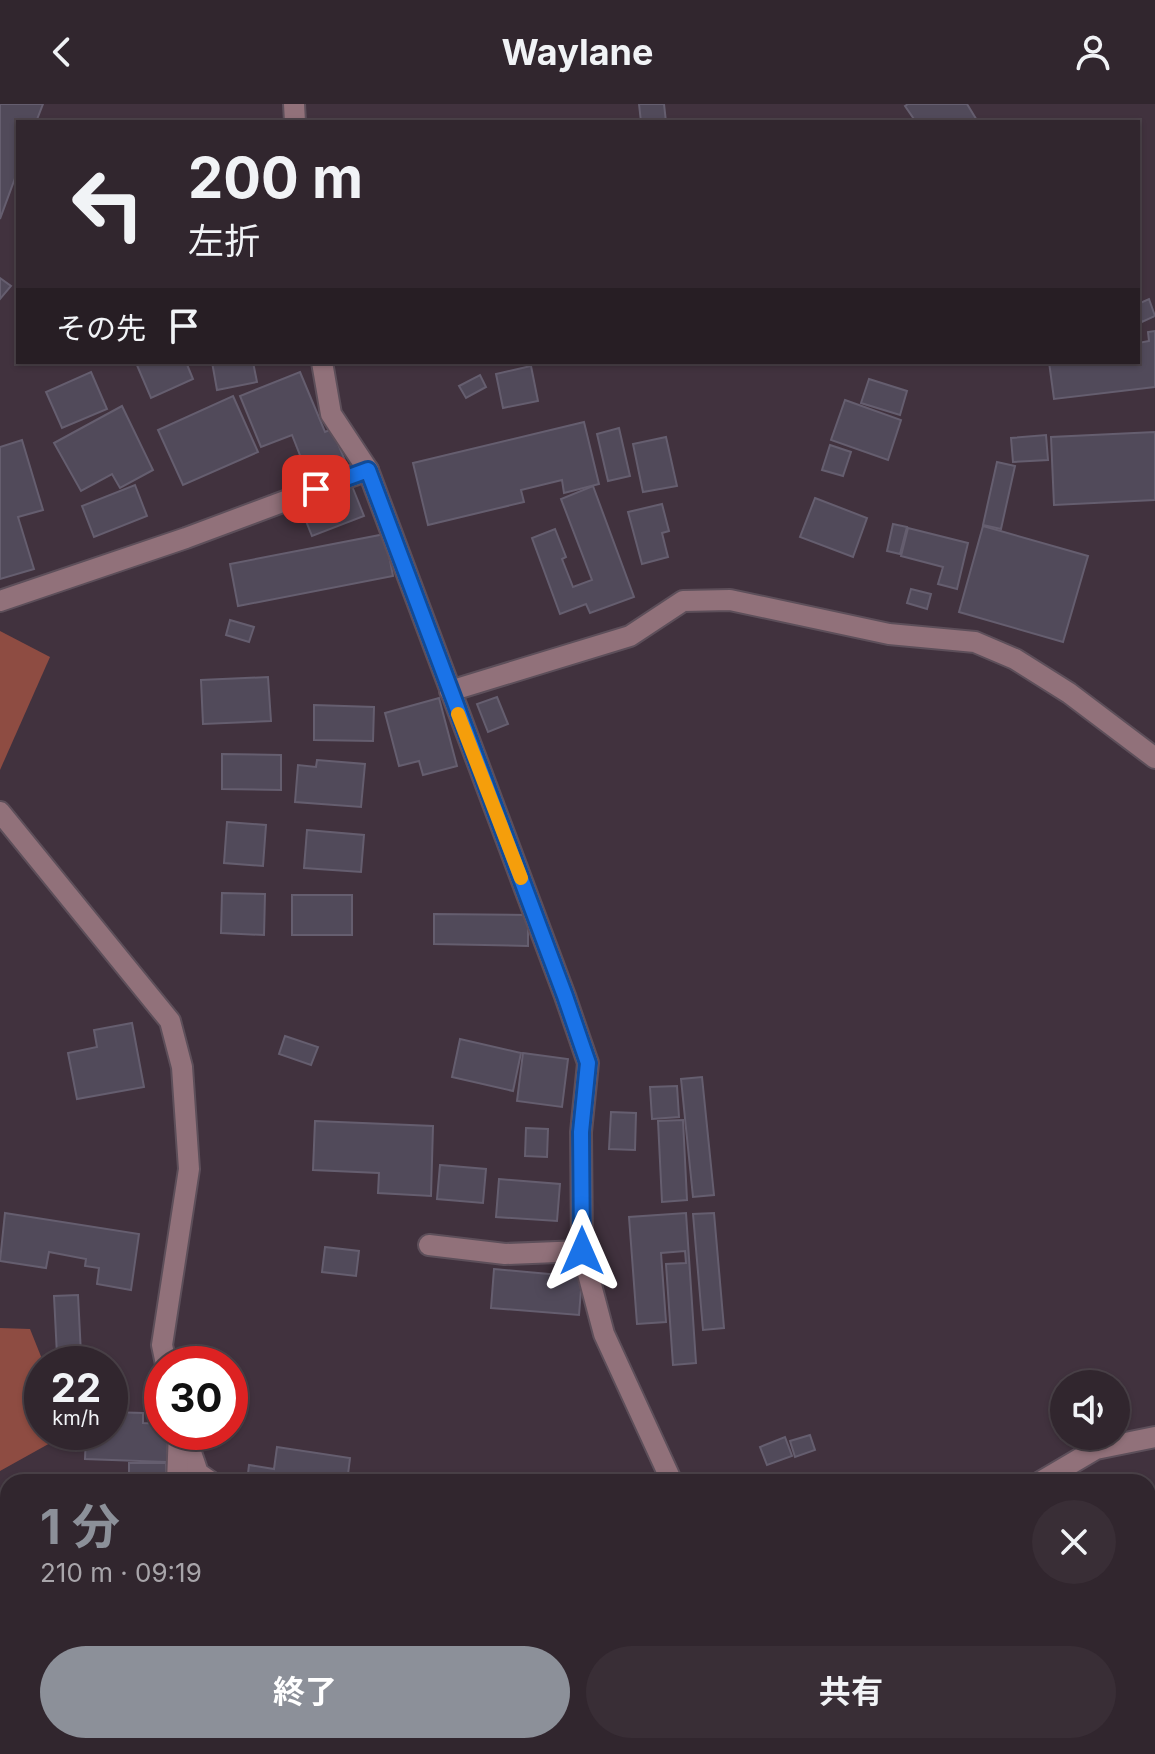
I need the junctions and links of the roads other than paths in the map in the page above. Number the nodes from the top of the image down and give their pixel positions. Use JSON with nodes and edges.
{"nodes":[{"id":1,"x":322,"y":364,"type":"edge"},
{"id":2,"x":368,"y":470,"type":"junction"},
{"id":3,"x":0,"y":601,"type":"edge"},
{"id":4,"x":450,"y":691,"type":"junction"},
{"id":5,"x":1155,"y":758,"type":"edge"},
{"id":6,"x":0,"y":812,"type":"edge"},
{"id":7,"x":429,"y":1245,"type":"dead end"},
{"id":8,"x":582,"y":1251,"type":"junction"},
{"id":9,"x":162,"y":1346,"type":"edge"},
{"id":10,"x":1155,"y":1437,"type":"edge"},
{"id":11,"x":180,"y":1450,"type":"edge"},
{"id":12,"x":188,"y":1450,"type":"edge"},
{"id":13,"x":178,"y":1474,"type":"edge"},
{"id":14,"x":199,"y":1474,"type":"edge"},
{"id":15,"x":668,"y":1474,"type":"edge"},
{"id":16,"x":1054,"y":1474,"type":"edge"}],
"edges":[{"from":1,"to":2,"type":"street"},
{"from":2,"to":3,"type":"street"},
{"from":2,"to":4,"type":"street"},
{"from":4,"to":5,"type":"street"},
{"from":4,"to":8,"type":"street"},
{"from":6,"to":9,"type":"street"},
{"from":7,"to":8,"type":"street"},
{"from":8,"to":15,"type":"street"},
{"from":10,"to":16,"type":"street"},
{"from":11,"to":13,"type":"street"},
{"from":12,"to":14,"type":"street"}]}
